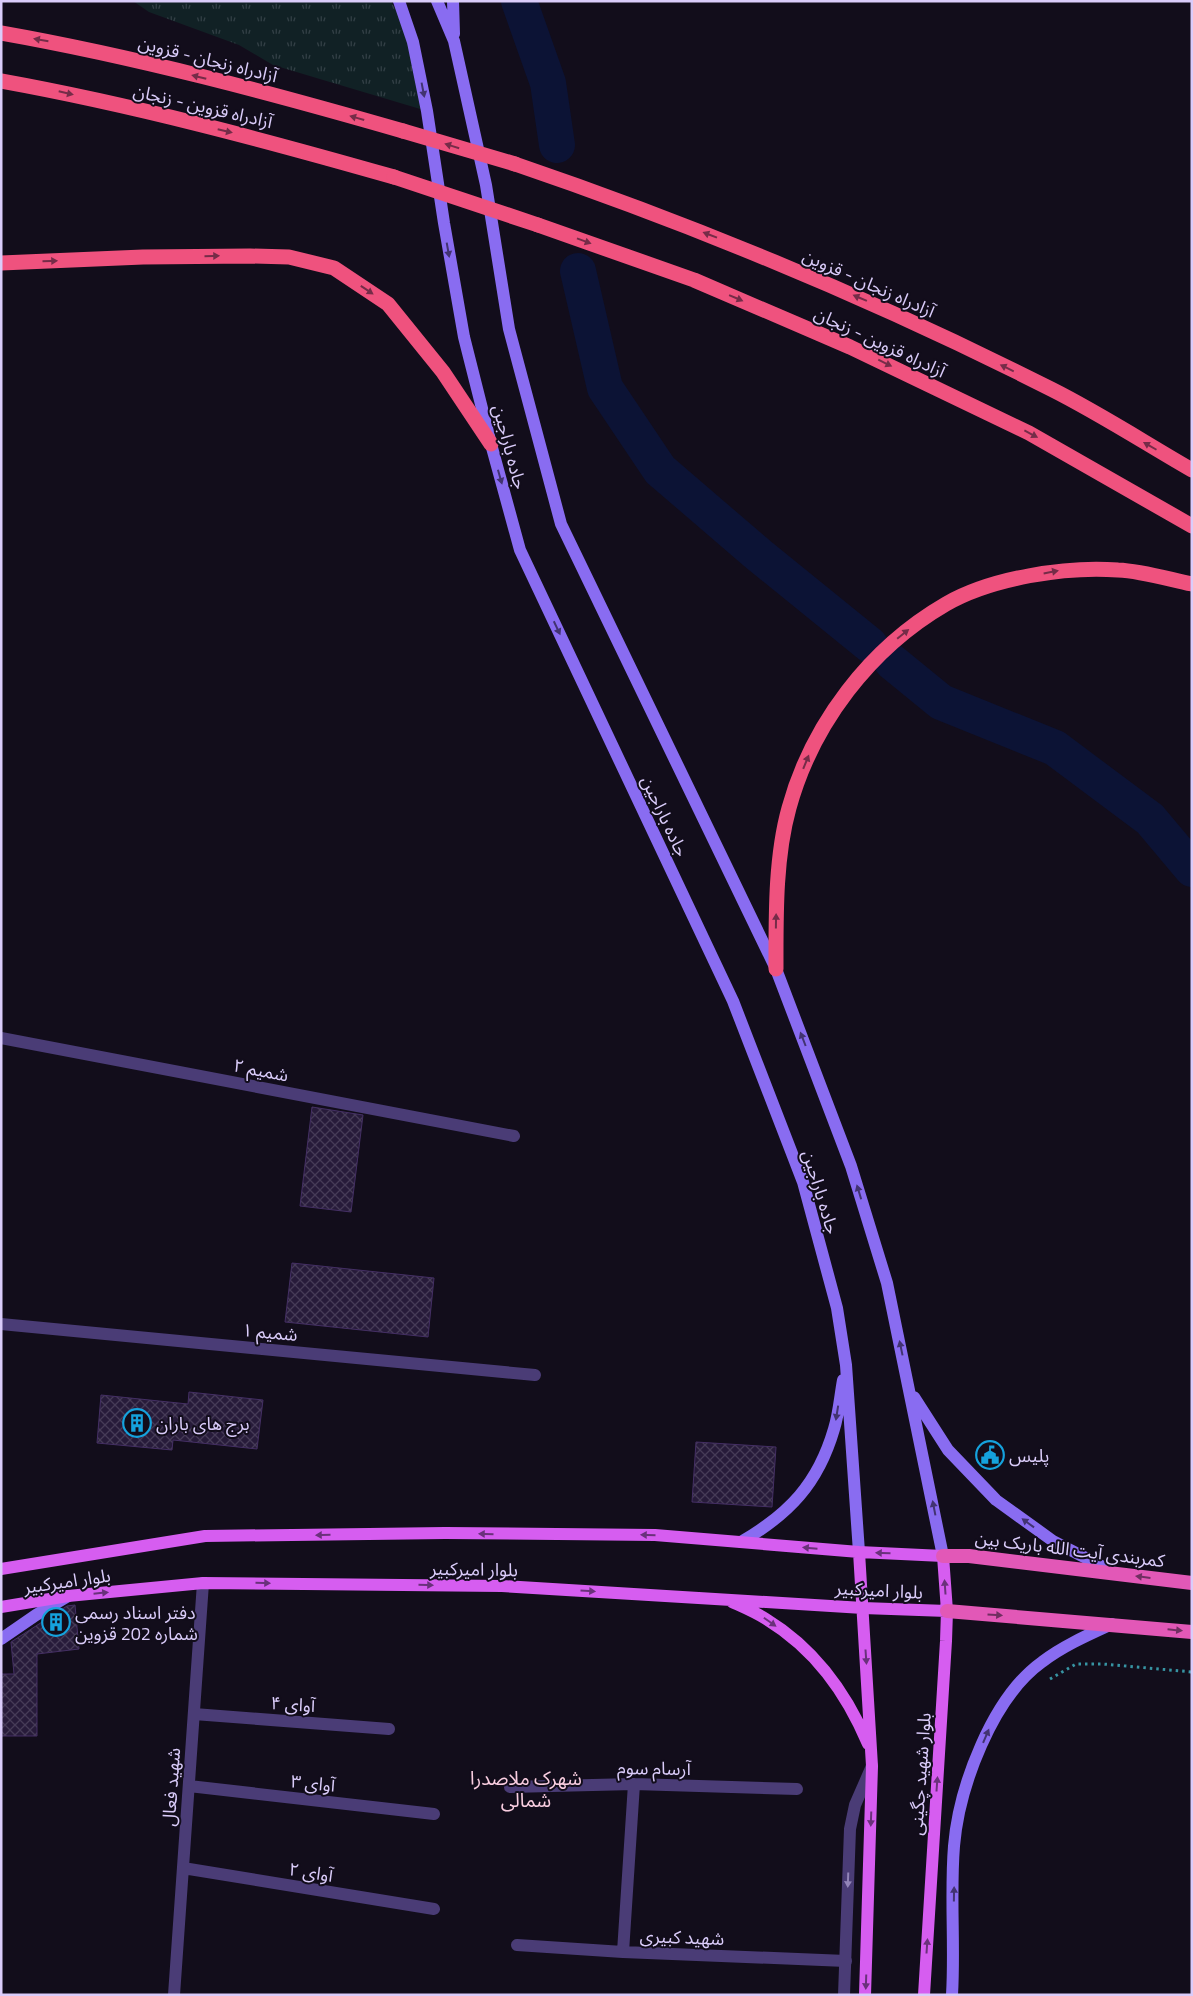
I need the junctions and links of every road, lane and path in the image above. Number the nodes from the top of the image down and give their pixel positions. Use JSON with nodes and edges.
{"nodes":[{"id":1,"x":390,"y":1,"type":"edge"},
{"id":2,"x":400,"y":1,"type":"edge"},
{"id":3,"x":437,"y":1,"type":"edge"},
{"id":4,"x":453,"y":1,"type":"edge"},
{"id":5,"x":1,"y":33,"type":"edge"},
{"id":6,"x":454,"y":41,"type":"junction"},
{"id":7,"x":413,"y":42,"type":"junction"},
{"id":8,"x":1,"y":81,"type":"edge"},
{"id":9,"x":1,"y":263,"type":"edge"},
{"id":10,"x":490,"y":444,"type":"junction"},
{"id":11,"x":1192,"y":470,"type":"edge"},
{"id":12,"x":1192,"y":526,"type":"edge"},
{"id":13,"x":1192,"y":584,"type":"edge"},
{"id":14,"x":776,"y":969,"type":"junction"},
{"id":15,"x":1,"y":1038,"type":"edge"},
{"id":16,"x":514,"y":1136,"type":"dead end"},
{"id":17,"x":1,"y":1324,"type":"edge"},
{"id":18,"x":846,"y":1365,"type":"junction"},
{"id":19,"x":535,"y":1375,"type":"dead end"},
{"id":20,"x":910,"y":1391,"type":"junction"},
{"id":21,"x":741,"y":1542,"type":"junction"},
{"id":22,"x":859,"y":1552,"type":"junction"},
{"id":23,"x":943,"y":1556,"type":"junction"},
{"id":24,"x":1,"y":1569,"type":"edge"},
{"id":25,"x":1116,"y":1574,"type":"junction"},
{"id":26,"x":203,"y":1582,"type":"junction"},
{"id":27,"x":1192,"y":1583,"type":"edge"},
{"id":28,"x":68,"y":1596,"type":"junction"},
{"id":29,"x":727,"y":1600,"type":"junction"},
{"id":30,"x":1,"y":1607,"type":"edge"},
{"id":31,"x":863,"y":1608,"type":"junction"},
{"id":32,"x":947,"y":1611,"type":"junction"},
{"id":33,"x":1112,"y":1624,"type":"junction"},
{"id":34,"x":1192,"y":1632,"type":"edge"},
{"id":35,"x":1,"y":1639,"type":"edge"},
{"id":36,"x":1192,"y":1672,"type":"edge"},
{"id":37,"x":1043,"y":1682,"type":"dead end"},
{"id":38,"x":194,"y":1714,"type":"junction"},
{"id":39,"x":389,"y":1729,"type":"dead end"},
{"id":40,"x":872,"y":1760,"type":"junction"},
{"id":41,"x":634,"y":1784,"type":"junction"},
{"id":42,"x":189,"y":1786,"type":"junction"},
{"id":43,"x":510,"y":1787,"type":"dead end"},
{"id":44,"x":797,"y":1789,"type":"dead end"},
{"id":45,"x":434,"y":1814,"type":"dead end"},
{"id":46,"x":182,"y":1868,"type":"junction"},
{"id":47,"x":434,"y":1910,"type":"dead end"},
{"id":48,"x":517,"y":1945,"type":"dead end"},
{"id":49,"x":623,"y":1952,"type":"junction"},
{"id":50,"x":846,"y":1961,"type":"junction"},
{"id":51,"x":174,"y":1995,"type":"edge"},
{"id":52,"x":844,"y":1995,"type":"edge"},
{"id":53,"x":865,"y":1995,"type":"edge"},
{"id":54,"x":924,"y":1995,"type":"edge"},
{"id":55,"x":952,"y":1995,"type":"edge"}],
"edges":[{"from":1,"to":7,"type":"main road","name":"جاده باراجین"},
{"from":2,"to":7,"type":"main road","name":"جاده باراجین"},
{"from":3,"to":6,"type":"main road","name":"جاده باراجین"},
{"from":4,"to":6,"type":"main road","name":"جاده باراجین"},
{"from":11,"to":5,"type":"highway","name":"آزادراه زنجان - قزوین","one_way":true,"bridge":true},
{"from":6,"to":14,"type":"main road","name":"جاده باراجین"},
{"from":7,"to":10,"type":"main road","name":"جاده باراجین","one_way":true},
{"from":8,"to":12,"type":"highway","name":"آزادراه قزوین - زنجان","one_way":true,"bridge":true},
{"from":9,"to":10,"type":"highway","one_way":true},
{"from":10,"to":18,"type":"main road","name":"جاده باراجین","one_way":true},
{"from":14,"to":13,"type":"highway","one_way":true},
{"from":20,"to":14,"type":"main road","name":"جاده باراجین","one_way":true},
{"from":15,"to":16,"type":"street","name":"شمیم ۲"},
{"from":17,"to":19,"type":"street","name":"شمیم ۱"},
{"from":18,"to":21,"type":"main road","one_way":true},
{"from":18,"to":22,"type":"main road","name":"جاده باراجین"},
{"from":23,"to":20,"type":"main road","name":"جاده باراجین","one_way":true},
{"from":25,"to":20,"type":"main road","one_way":true},
{"from":22,"to":21,"type":"main road","name":"بلوار امیرکبیر","one_way":true},
{"from":21,"to":24,"type":"main road","name":"بلوار امیرکبیر","one_way":true},
{"from":23,"to":22,"type":"main road","name":"بلوار امیرکبیر","one_way":true},
{"from":22,"to":31,"type":"main road","name":"جاده باراجین"},
{"from":23,"to":25,"type":"highway","name":"کمربندی آیت الله باریک بین"},
{"from":32,"to":23,"type":"main road","name":"بلوار شهید چگینی","one_way":true},
{"from":27,"to":25,"type":"highway","name":"کمربندی آیت الله باریک بین","one_way":true},
{"from":28,"to":26,"type":"main road","name":"بلوار امیرکبیر","one_way":true},
{"from":26,"to":29,"type":"main road","name":"بلوار امیرکبیر","one_way":true},
{"from":26,"to":38,"type":"street","name":"شهید فعال"},
{"from":28,"to":30,"type":"main road","name":"بلوار امیرکبیر"},
{"from":28,"to":35,"type":"main road"},
{"from":29,"to":31,"type":"main road","name":"بلوار امیرکبیر"},
{"from":29,"to":40,"type":"main road","one_way":true},
{"from":31,"to":32,"type":"main road","name":"بلوار امیرکبیر"},
{"from":31,"to":40,"type":"main road","one_way":true},
{"from":32,"to":33,"type":"highway","one_way":true},
{"from":54,"to":32,"type":"main road","name":"بلوار شهید چگینی","one_way":true},
{"from":33,"to":34,"type":"highway","one_way":true},
{"from":55,"to":33,"type":"main road","one_way":true},
{"from":36,"to":37,"type":"path"},
{"from":38,"to":39,"type":"street","name":"آوای ۴"},
{"from":38,"to":42,"type":"street","name":"شهید فعال"},
{"from":40,"to":50,"type":"street","one_way":true},
{"from":40,"to":53,"type":"main road","one_way":true},
{"from":41,"to":43,"type":"street","name":"آرسام سوم"},
{"from":41,"to":44,"type":"street","name":"آرسام سوم"},
{"from":41,"to":49,"type":"street"},
{"from":42,"to":45,"type":"street","name":"آوای ۳"},
{"from":42,"to":46,"type":"street","name":"شهید فعال"},
{"from":46,"to":47,"type":"street","name":"آوای ۲"},
{"from":46,"to":51,"type":"street","name":"شهید فعال"},
{"from":48,"to":49,"type":"street","name":"شهید کبیری"},
{"from":49,"to":50,"type":"street","name":"شهید کبیری"},
{"from":50,"to":52,"type":"street"}]}
